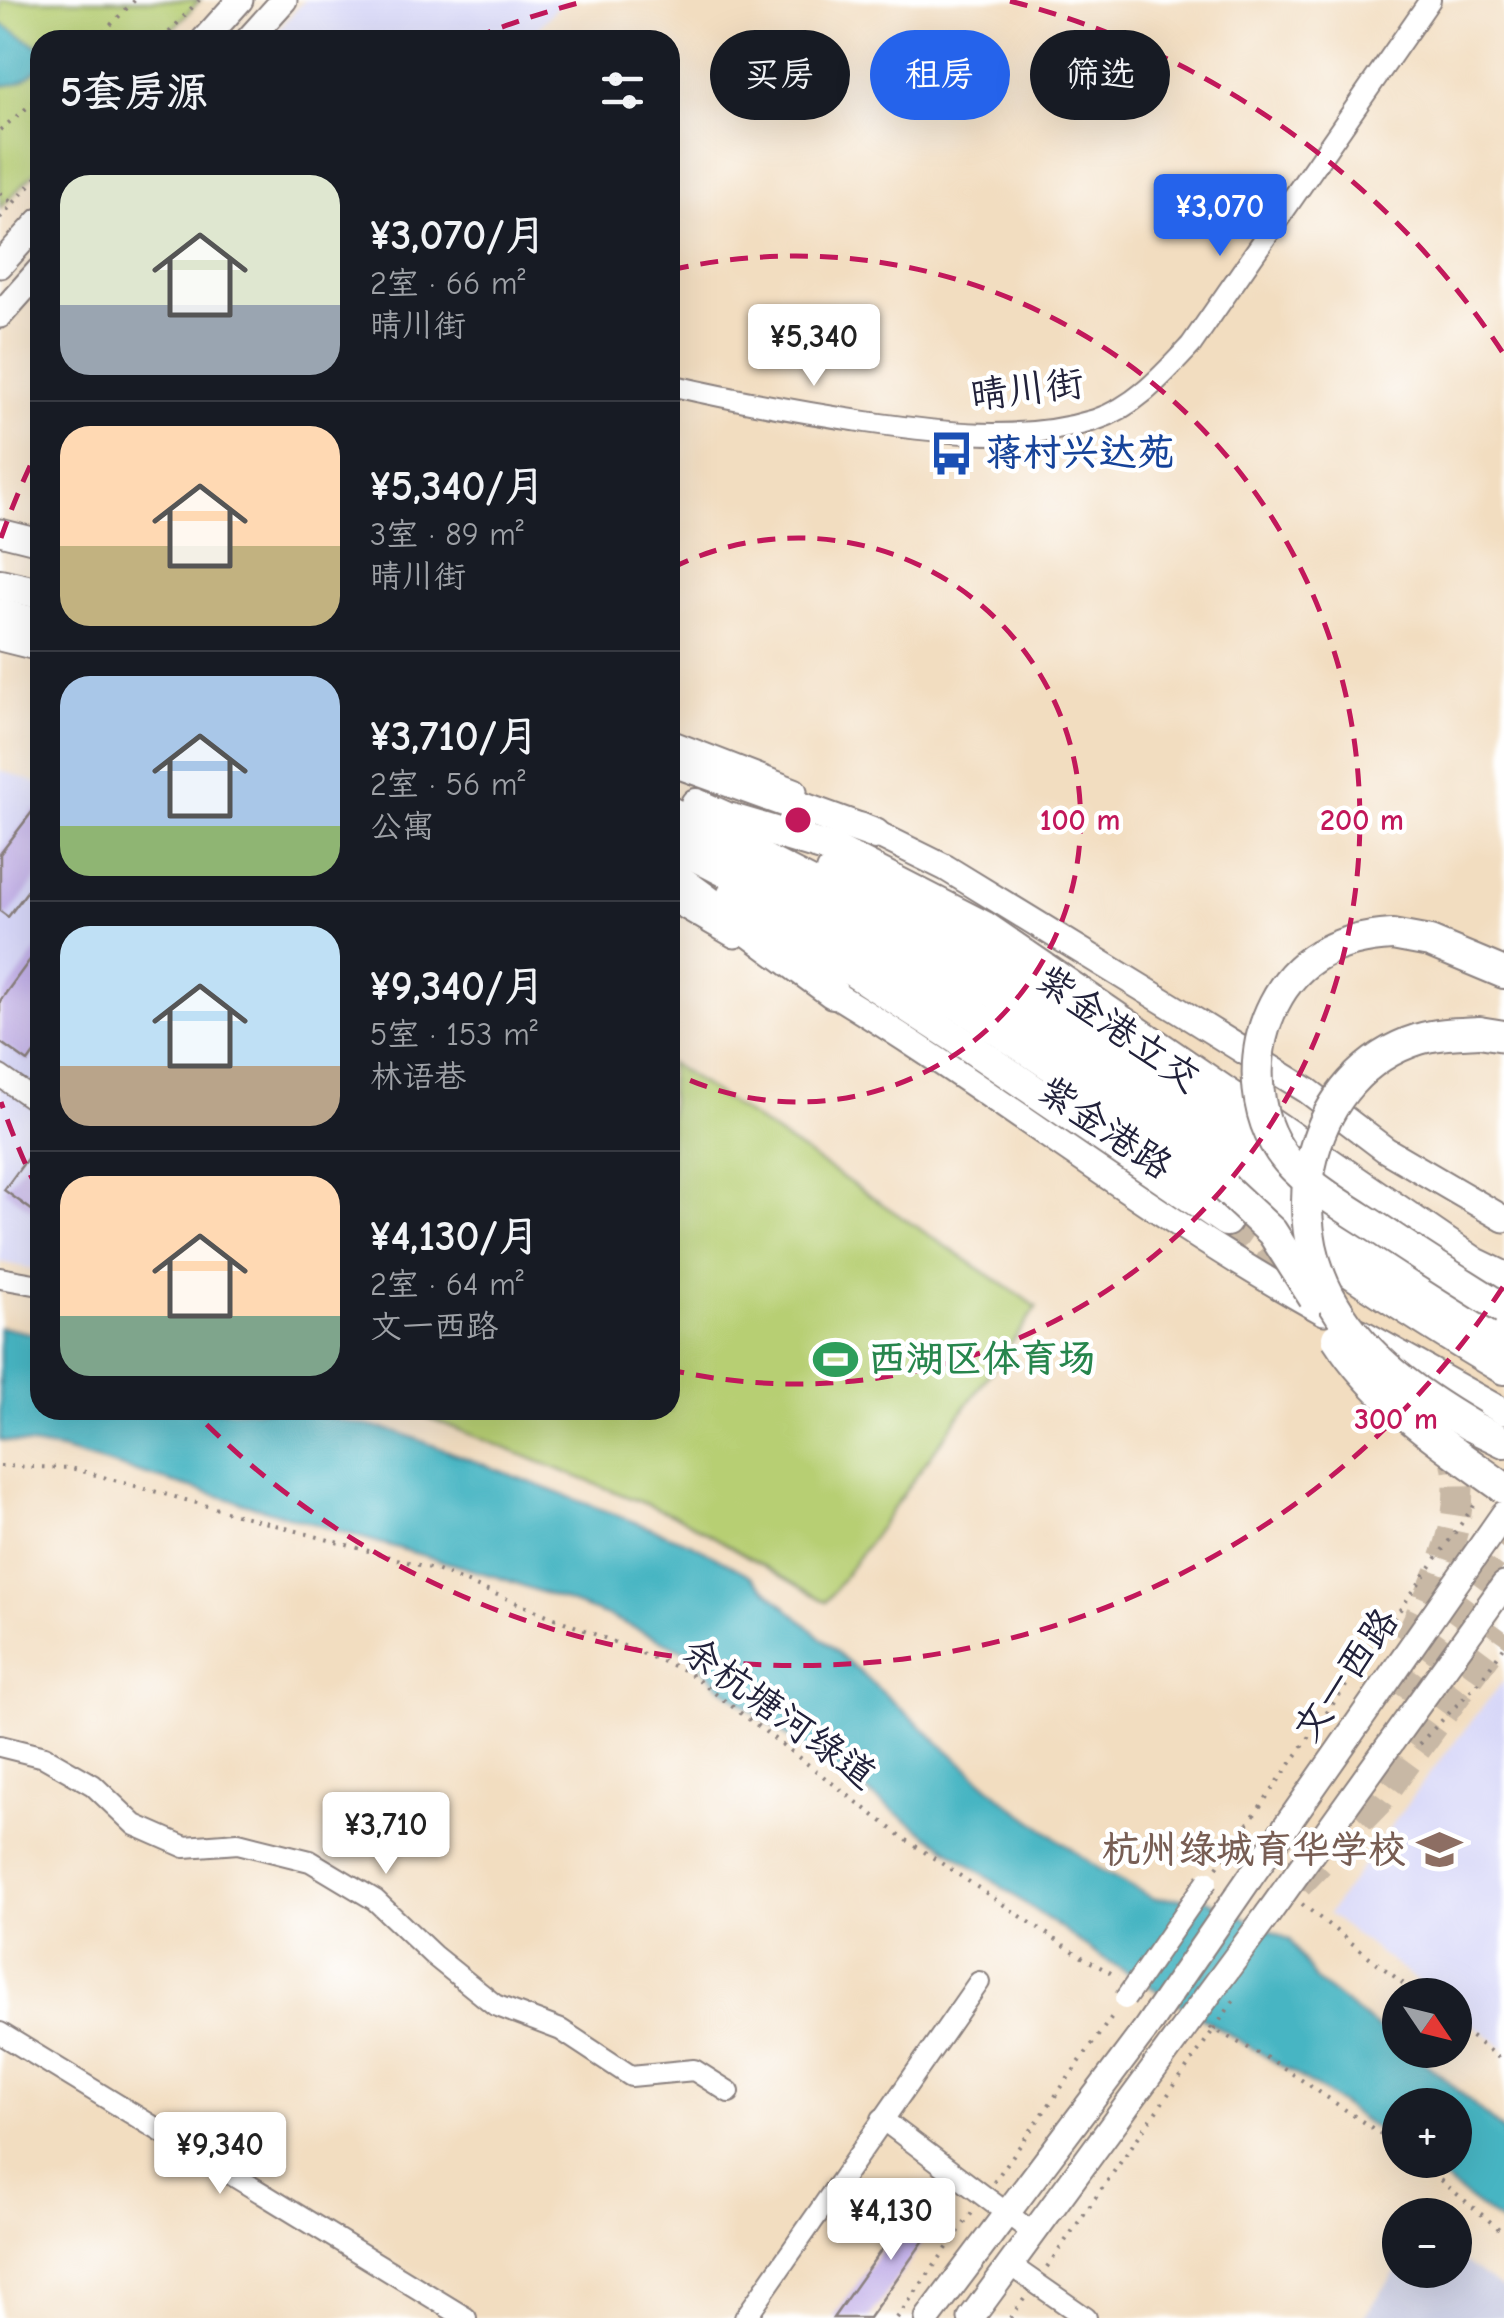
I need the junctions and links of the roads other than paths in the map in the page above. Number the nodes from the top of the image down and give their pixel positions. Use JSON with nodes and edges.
{"nodes":[{"id":1,"x":240,"y":0,"type":"edge"},
{"id":2,"x":284,"y":0,"type":"edge"},
{"id":3,"x":1430,"y":0,"type":"edge"},
{"id":4,"x":213,"y":30,"type":"edge"},
{"id":5,"x":257,"y":30,"type":"edge"},
{"id":6,"x":30,"y":232,"type":"edge"},
{"id":7,"x":0,"y":265,"type":"edge"},
{"id":8,"x":30,"y":281,"type":"edge"},
{"id":9,"x":0,"y":315,"type":"edge"},
{"id":10,"x":680,"y":387,"type":"edge"},
{"id":11,"x":0,"y":532,"type":"edge"},
{"id":12,"x":30,"y":540,"type":"edge"},
{"id":13,"x":0,"y":584,"type":"edge"},
{"id":14,"x":30,"y":592,"type":"edge"},
{"id":15,"x":0,"y":614,"type":"edge"},
{"id":16,"x":30,"y":622,"type":"edge"},
{"id":17,"x":0,"y":638,"type":"edge"},
{"id":18,"x":30,"y":646,"type":"edge"},
{"id":19,"x":680,"y":747,"type":"edge"},
{"id":20,"x":680,"y":764,"type":"edge"},
{"id":21,"x":680,"y":797,"type":"edge"},
{"id":22,"x":680,"y":816,"type":"edge"},
{"id":23,"x":875,"y":834,"type":"junction"},
{"id":24,"x":680,"y":849,"type":"edge"},
{"id":25,"x":680,"y":852,"type":"edge"},
{"id":26,"x":680,"y":880,"type":"edge"},
{"id":27,"x":680,"y":903,"type":"edge"},
{"id":28,"x":909,"y":912,"type":"junction"},
{"id":29,"x":1504,"y":974,"type":"edge"},
{"id":30,"x":833,"y":993,"type":"junction"},
{"id":31,"x":1504,"y":1036,"type":"edge"},
{"id":32,"x":0,"y":1076,"type":"edge"},
{"id":33,"x":30,"y":1097,"type":"edge"},
{"id":34,"x":1293,"y":1167,"type":"junction"},
{"id":35,"x":1225,"y":1188,"type":"junction"},
{"id":36,"x":1504,"y":1219,"type":"edge"},
{"id":37,"x":1226,"y":1221,"type":"tunnel mouth"},
{"id":38,"x":0,"y":1278,"type":"edge"},
{"id":39,"x":1504,"y":1278,"type":"edge"},
{"id":40,"x":30,"y":1283,"type":"edge"},
{"id":41,"x":1504,"y":1309,"type":"edge"},
{"id":42,"x":1504,"y":1338,"type":"edge"},
{"id":43,"x":1504,"y":1369,"type":"edge"},
{"id":44,"x":1504,"y":1412,"type":"edge"},
{"id":45,"x":1504,"y":1442,"type":"edge"},
{"id":46,"x":1493,"y":1492,"type":"edge"},
{"id":47,"x":1504,"y":1514,"type":"edge"},
{"id":48,"x":1504,"y":1585,"type":"edge"},
{"id":49,"x":0,"y":1746,"type":"edge"},
{"id":50,"x":1207,"y":1881,"type":"road end"},
{"id":51,"x":980,"y":1982,"type":"dead end"},
{"id":52,"x":1128,"y":1991,"type":"road end"},
{"id":53,"x":0,"y":2033,"type":"edge"},
{"id":54,"x":730,"y":2092,"type":"dead end"},
{"id":55,"x":882,"y":2119,"type":"junction"},
{"id":56,"x":1007,"y":2213,"type":"junction"},
{"id":57,"x":1034,"y":2233,"type":"junction"},
{"id":58,"x":1010,"y":2265,"type":"junction"},
{"id":59,"x":466,"y":2318,"type":"edge"},
{"id":60,"x":745,"y":2318,"type":"edge"},
{"id":61,"x":928,"y":2318,"type":"edge"},
{"id":62,"x":971,"y":2318,"type":"edge"},
{"id":63,"x":1086,"y":2318,"type":"edge"}],
"edges":[{"from":1,"to":4,"type":"main road"},
{"from":2,"to":5,"type":"main road"},
{"from":3,"to":10,"type":"street","name":"晴川街"},
{"from":6,"to":7,"type":"main road"},
{"from":8,"to":9,"type":"main road"},
{"from":11,"to":12,"type":"main road"},
{"from":13,"to":14,"type":"highway"},
{"from":15,"to":16,"type":"highway"},
{"from":17,"to":18,"type":"main road"},
{"from":19,"to":23,"type":"main road"},
{"from":20,"to":23,"type":"highway"},
{"from":21,"to":28,"type":"highway"},
{"from":22,"to":28,"type":"highway","name":"紫金港立交"},
{"from":23,"to":36,"type":"main road"},
{"from":24,"to":35,"type":"highway","name":"紫金港立交"},
{"from":25,"to":37,"type":"highway"},
{"from":26,"to":30,"type":"highway"},
{"from":27,"to":30,"type":"main road","name":"紫金港路"},
{"from":28,"to":34,"type":"highway","bridge":true},
{"from":28,"to":39,"type":"highway","bridge":true},
{"from":28,"to":42,"type":"highway","name":"紫金港立交"},
{"from":29,"to":34,"type":"highway","bridge":true},
{"from":30,"to":44,"type":"main road","name":"紫金港路"},
{"from":31,"to":45,"type":"highway","bridge":true},
{"from":32,"to":33,"type":"street"},
{"from":34,"to":41,"type":"highway","bridge":true},
{"from":35,"to":43,"type":"highway","name":"紫金港立交","bridge":true},
{"from":35,"to":46,"type":"highway","bridge":true},
{"from":38,"to":40,"type":"street"},
{"from":47,"to":56,"type":"main road","name":"文一西路","bridge":true},
{"from":48,"to":57,"type":"main road","name":"文一西路","bridge":true},
{"from":49,"to":54,"type":"street"},
{"from":50,"to":52,"type":"street","bridge":true},
{"from":51,"to":55,"type":"street"},
{"from":53,"to":59,"type":"street"},
{"from":55,"to":56,"type":"street"},
{"from":55,"to":60,"type":"street"},
{"from":56,"to":57,"type":"street"},
{"from":56,"to":61,"type":"main road"},
{"from":57,"to":58,"type":"main road"},
{"from":58,"to":62,"type":"main road"},
{"from":58,"to":63,"type":"street"}]}
